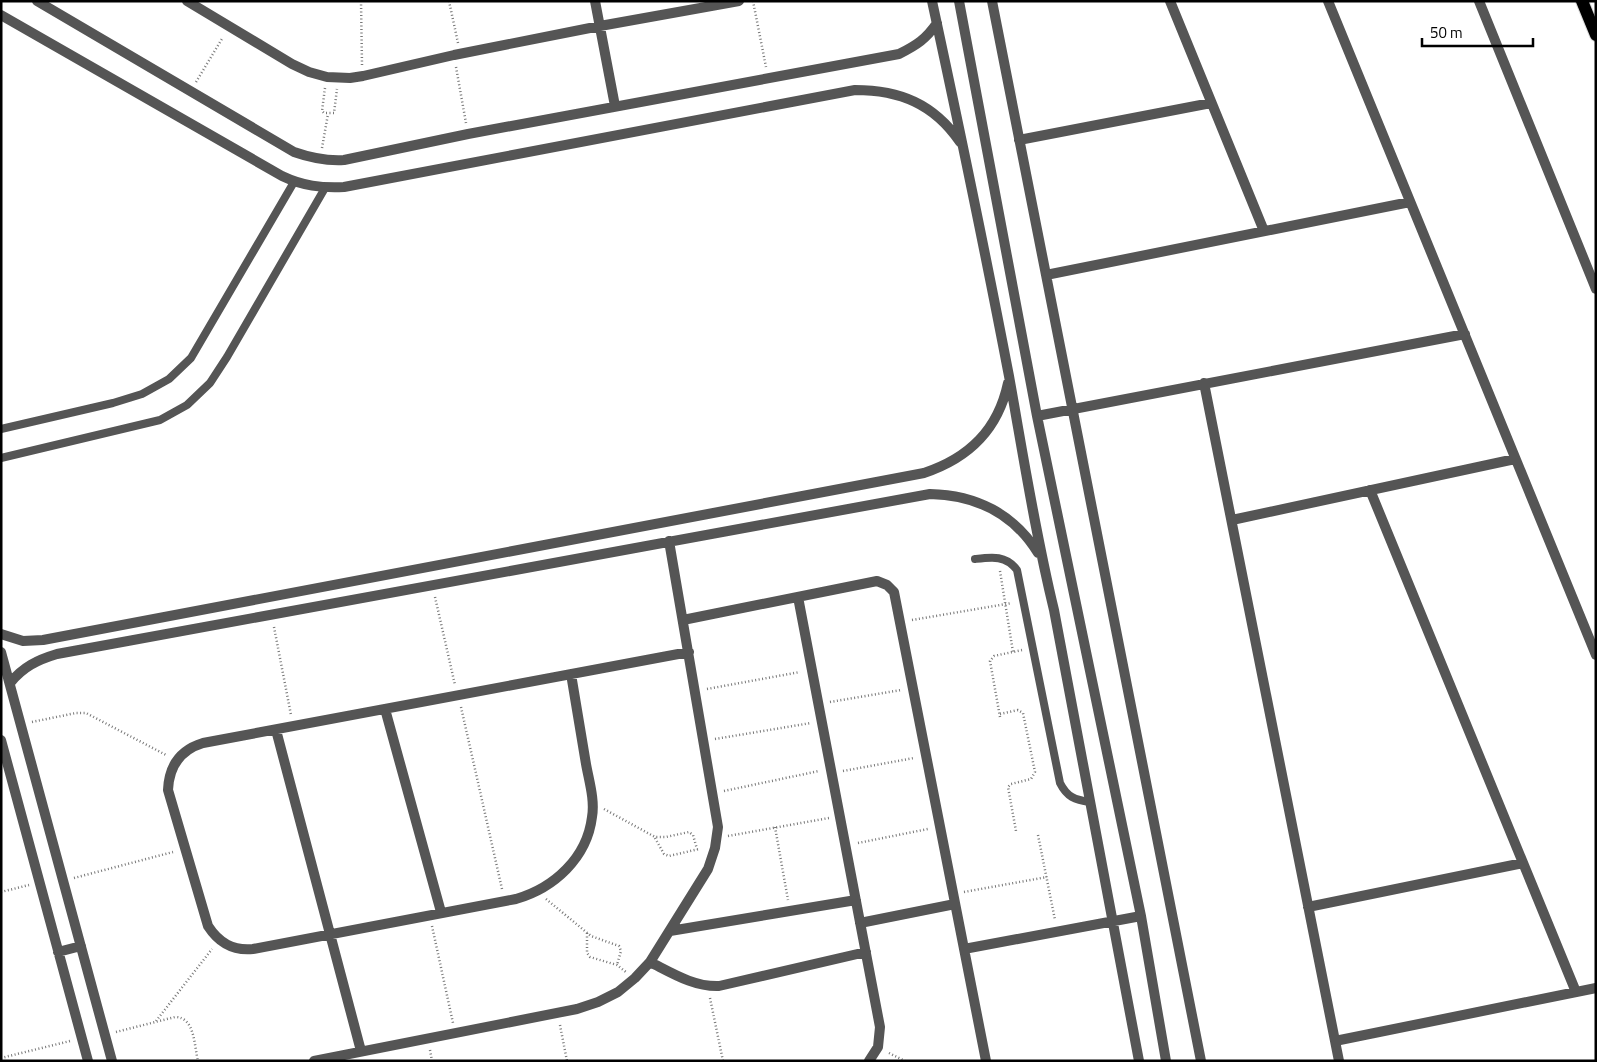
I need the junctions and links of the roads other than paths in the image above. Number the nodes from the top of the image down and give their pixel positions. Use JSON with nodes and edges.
{"nodes":[{"id":1,"x":37,"y":1,"type":"edge"},
{"id":2,"x":187,"y":1,"type":"edge"},
{"id":3,"x":595,"y":1,"type":"edge"},
{"id":4,"x":739,"y":1,"type":"edge"},
{"id":5,"x":932,"y":1,"type":"edge"},
{"id":6,"x":959,"y":1,"type":"edge"},
{"id":7,"x":992,"y":1,"type":"edge"},
{"id":8,"x":1170,"y":1,"type":"edge"},
{"id":9,"x":1328,"y":1,"type":"edge"},
{"id":10,"x":1479,"y":1,"type":"edge"},
{"id":11,"x":1582,"y":1,"type":"edge"},
{"id":12,"x":1,"y":15,"type":"edge"},
{"id":13,"x":937,"y":23,"type":"junction"},
{"id":14,"x":600,"y":26,"type":"junction"},
{"id":15,"x":1596,"y":36,"type":"edge"},
{"id":16,"x":1211,"y":102,"type":"junction"},
{"id":17,"x":615,"y":106,"type":"junction"},
{"id":18,"x":1019,"y":140,"type":"junction"},
{"id":19,"x":964,"y":148,"type":"junction"},
{"id":20,"x":294,"y":182,"type":"junction"},
{"id":21,"x":325,"y":188,"type":"junction"},
{"id":22,"x":1410,"y":202,"type":"junction"},
{"id":23,"x":1264,"y":232,"type":"junction"},
{"id":24,"x":1046,"y":274,"type":"junction"},
{"id":25,"x":1596,"y":290,"type":"edge"},
{"id":26,"x":1465,"y":334,"type":"junction"},
{"id":27,"x":1009,"y":377,"type":"junction"},
{"id":28,"x":1204,"y":383,"type":"junction"},
{"id":29,"x":1073,"y":409,"type":"junction"},
{"id":30,"x":1037,"y":416,"type":"junction"},
{"id":31,"x":1,"y":429,"type":"edge"},
{"id":32,"x":1,"y":458,"type":"edge"},
{"id":33,"x":1516,"y":459,"type":"junction"},
{"id":34,"x":1370,"y":490,"type":"junction"},
{"id":35,"x":1232,"y":520,"type":"junction"},
{"id":36,"x":670,"y":541,"type":"junction"},
{"id":37,"x":1041,"y":558,"type":"junction"},
{"id":38,"x":975,"y":559,"type":"dead end"},
{"id":39,"x":798,"y":597,"type":"junction"},
{"id":40,"x":683,"y":620,"type":"junction"},
{"id":41,"x":1,"y":634,"type":"edge"},
{"id":42,"x":1,"y":652,"type":"edge"},
{"id":43,"x":689,"y":652,"type":"junction"},
{"id":44,"x":1596,"y":655,"type":"edge"},
{"id":45,"x":571,"y":674,"type":"junction"},
{"id":46,"x":10,"y":683,"type":"junction"},
{"id":47,"x":385,"y":709,"type":"junction"},
{"id":48,"x":276,"y":730,"type":"junction"},
{"id":49,"x":1,"y":740,"type":"edge"},
{"id":50,"x":1090,"y":802,"type":"junction"},
{"id":51,"x":1523,"y":863,"type":"junction"},
{"id":52,"x":954,"y":899,"type":"junction"},
{"id":53,"x":856,"y":900,"type":"junction"},
{"id":54,"x":1308,"y":907,"type":"junction"},
{"id":55,"x":441,"y":912,"type":"junction"},
{"id":56,"x":1141,"y":916,"type":"junction"},
{"id":57,"x":860,"y":922,"type":"junction"},
{"id":58,"x":1113,"y":922,"type":"junction"},
{"id":59,"x":670,"y":932,"type":"junction"},
{"id":60,"x":330,"y":934,"type":"junction"},
{"id":61,"x":81,"y":946,"type":"junction"},
{"id":62,"x":964,"y":950,"type":"junction"},
{"id":63,"x":58,"y":952,"type":"junction"},
{"id":64,"x":866,"y":952,"type":"junction"},
{"id":65,"x":650,"y":962,"type":"junction"},
{"id":66,"x":1596,"y":988,"type":"edge"},
{"id":67,"x":1576,"y":992,"type":"junction"},
{"id":68,"x":1335,"y":1041,"type":"junction"},
{"id":69,"x":361,"y":1051,"type":"junction"},
{"id":70,"x":88,"y":1061,"type":"edge"},
{"id":71,"x":112,"y":1061,"type":"edge"},
{"id":72,"x":314,"y":1061,"type":"edge"},
{"id":73,"x":869,"y":1061,"type":"edge"},
{"id":74,"x":986,"y":1061,"type":"edge"},
{"id":75,"x":1139,"y":1061,"type":"edge"},
{"id":76,"x":1166,"y":1061,"type":"edge"},
{"id":77,"x":1201,"y":1061,"type":"edge"},
{"id":78,"x":1339,"y":1061,"type":"edge"}],
"edges":[{"from":1,"to":17,"type":"street"},
{"from":2,"to":14,"type":"street"},
{"from":3,"to":14,"type":"street"},
{"from":4,"to":14,"type":"street"},
{"from":5,"to":13,"type":"street"},
{"from":6,"to":30,"type":"street"},
{"from":7,"to":18,"type":"street"},
{"from":8,"to":16,"type":"street"},
{"from":9,"to":22,"type":"street"},
{"from":10,"to":25,"type":"street"},
{"from":11,"to":15,"type":"main road"},
{"from":12,"to":20,"type":"street"},
{"from":13,"to":17,"type":"street"},
{"from":13,"to":19,"type":"street"},
{"from":14,"to":17,"type":"street"},
{"from":16,"to":18,"type":"street"},
{"from":16,"to":23,"type":"street"},
{"from":18,"to":24,"type":"street"},
{"from":19,"to":21,"type":"street"},
{"from":19,"to":27,"type":"street"},
{"from":20,"to":21,"type":"street"},
{"from":20,"to":31,"type":"lane"},
{"from":21,"to":32,"type":"lane"},
{"from":22,"to":23,"type":"street"},
{"from":22,"to":26,"type":"street"},
{"from":23,"to":24,"type":"street"},
{"from":24,"to":29,"type":"street"},
{"from":26,"to":28,"type":"street"},
{"from":26,"to":33,"type":"street"},
{"from":27,"to":37,"type":"street"},
{"from":27,"to":41,"type":"street"},
{"from":28,"to":29,"type":"street"},
{"from":28,"to":35,"type":"street"},
{"from":29,"to":30,"type":"street"},
{"from":29,"to":77,"type":"street"},
{"from":30,"to":56,"type":"street"},
{"from":33,"to":34,"type":"street"},
{"from":33,"to":44,"type":"street"},
{"from":34,"to":35,"type":"street"},
{"from":34,"to":51,"type":"street"},
{"from":35,"to":54,"type":"street"},
{"from":36,"to":37,"type":"street"},
{"from":36,"to":40,"type":"street"},
{"from":36,"to":46,"type":"street"},
{"from":37,"to":50,"type":"street"},
{"from":38,"to":50,"type":"lane"},
{"from":39,"to":40,"type":"street"},
{"from":39,"to":52,"type":"street"},
{"from":39,"to":53,"type":"street"},
{"from":40,"to":43,"type":"street"},
{"from":42,"to":46,"type":"street"},
{"from":43,"to":45,"type":"street"},
{"from":43,"to":59,"type":"street"},
{"from":45,"to":47,"type":"street"},
{"from":45,"to":55,"type":"street"},
{"from":46,"to":61,"type":"street"},
{"from":47,"to":48,"type":"street"},
{"from":47,"to":55,"type":"street"},
{"from":48,"to":60,"type":"street"},
{"from":48,"to":60,"type":"street"},
{"from":49,"to":63,"type":"street"},
{"from":50,"to":58,"type":"street"},
{"from":51,"to":54,"type":"street"},
{"from":51,"to":67,"type":"street"},
{"from":52,"to":57,"type":"street"},
{"from":52,"to":62,"type":"street"},
{"from":53,"to":57,"type":"street"},
{"from":53,"to":59,"type":"street"},
{"from":54,"to":68,"type":"street"},
{"from":55,"to":60,"type":"street"},
{"from":56,"to":58,"type":"street"},
{"from":56,"to":76,"type":"street"},
{"from":57,"to":64,"type":"street"},
{"from":58,"to":62,"type":"street"},
{"from":58,"to":75,"type":"street"},
{"from":59,"to":65,"type":"street"},
{"from":60,"to":69,"type":"street"},
{"from":61,"to":63,"type":"street"},
{"from":61,"to":71,"type":"street"},
{"from":62,"to":74,"type":"street"},
{"from":63,"to":70,"type":"street"},
{"from":64,"to":65,"type":"street"},
{"from":64,"to":73,"type":"street"},
{"from":65,"to":69,"type":"street"},
{"from":66,"to":67,"type":"street"},
{"from":67,"to":68,"type":"street"},
{"from":68,"to":78,"type":"street"},
{"from":69,"to":72,"type":"street"}]}
